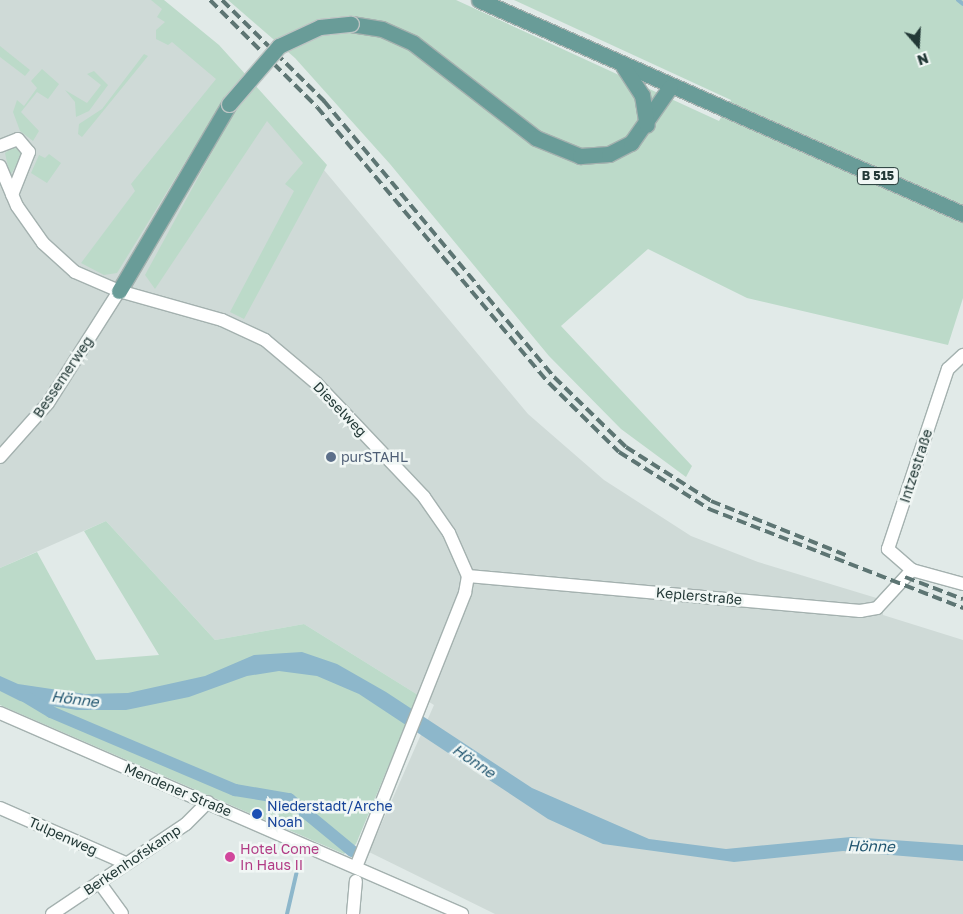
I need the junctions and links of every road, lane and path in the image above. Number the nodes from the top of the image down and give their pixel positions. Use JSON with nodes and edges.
{"nodes":[{"id":1,"x":479,"y":0,"type":"edge"},
{"id":2,"x":622,"y":65,"type":"junction"},
{"id":3,"x":670,"y":87,"type":"junction"},
{"id":4,"x":648,"y":125,"type":"junction"},
{"id":5,"x":0,"y":146,"type":"edge"},
{"id":6,"x":0,"y":166,"type":"edge"},
{"id":7,"x":12,"y":195,"type":"junction"},
{"id":8,"x":963,"y":214,"type":"edge"},
{"id":9,"x":119,"y":291,"type":"junction"},
{"id":10,"x":961,"y":356,"type":"edge"},
{"id":11,"x":0,"y":457,"type":"edge"},
{"id":12,"x":912,"y":570,"type":"junction"},
{"id":13,"x":468,"y":576,"type":"junction"},
{"id":14,"x":963,"y":584,"type":"edge"},
{"id":15,"x":0,"y":713,"type":"edge"},
{"id":16,"x":208,"y":802,"type":"junction"},
{"id":17,"x":0,"y":808,"type":"edge"},
{"id":18,"x":125,"y":863,"type":"junction"},
{"id":19,"x":356,"y":867,"type":"junction"},
{"id":20,"x":356,"y":881,"type":"dead end"},
{"id":21,"x":100,"y":882,"type":"junction"},
{"id":22,"x":52,"y":914,"type":"edge"},
{"id":23,"x":122,"y":914,"type":"edge"},
{"id":24,"x":353,"y":914,"type":"edge"},
{"id":25,"x":462,"y":914,"type":"edge"}],
"edges":[{"from":1,"to":2,"type":"main road","number":"B 515"},
{"from":2,"to":3,"type":"main road","number":"B 515"},
{"from":2,"to":4,"type":"main road"},
{"from":3,"to":4,"type":"main road"},
{"from":3,"to":8,"type":"main road","number":"B 515"},
{"from":4,"to":9,"type":"main road","bridge":true},
{"from":5,"to":7,"type":"street"},
{"from":6,"to":7,"type":"street","name":"Dieselweg"},
{"from":7,"to":9,"type":"street","name":"Dieselweg"},
{"from":9,"to":11,"type":"street","name":"Bessemerweg"},
{"from":9,"to":13,"type":"street","name":"Dieselweg"},
{"from":10,"to":12,"type":"street","name":"Intzestraße"},
{"from":12,"to":13,"type":"street","name":"Keplerstraße"},
{"from":12,"to":14,"type":"street"},
{"from":13,"to":19,"type":"street"},
{"from":15,"to":16,"type":"street","name":"Mendener Straße"},
{"from":16,"to":18,"type":"street","name":"Berkenhofskamp"},
{"from":16,"to":19,"type":"street","name":"Mendener Straße"},
{"from":17,"to":18,"type":"street","name":"Tulpenweg"},
{"from":18,"to":21,"type":"street","name":"Berkenhofskamp"},
{"from":19,"to":25,"type":"street","name":"Mendener Straße"},
{"from":20,"to":24,"type":"street"},
{"from":21,"to":22,"type":"street","name":"Berkenhofskamp"},
{"from":21,"to":23,"type":"street"}]}
